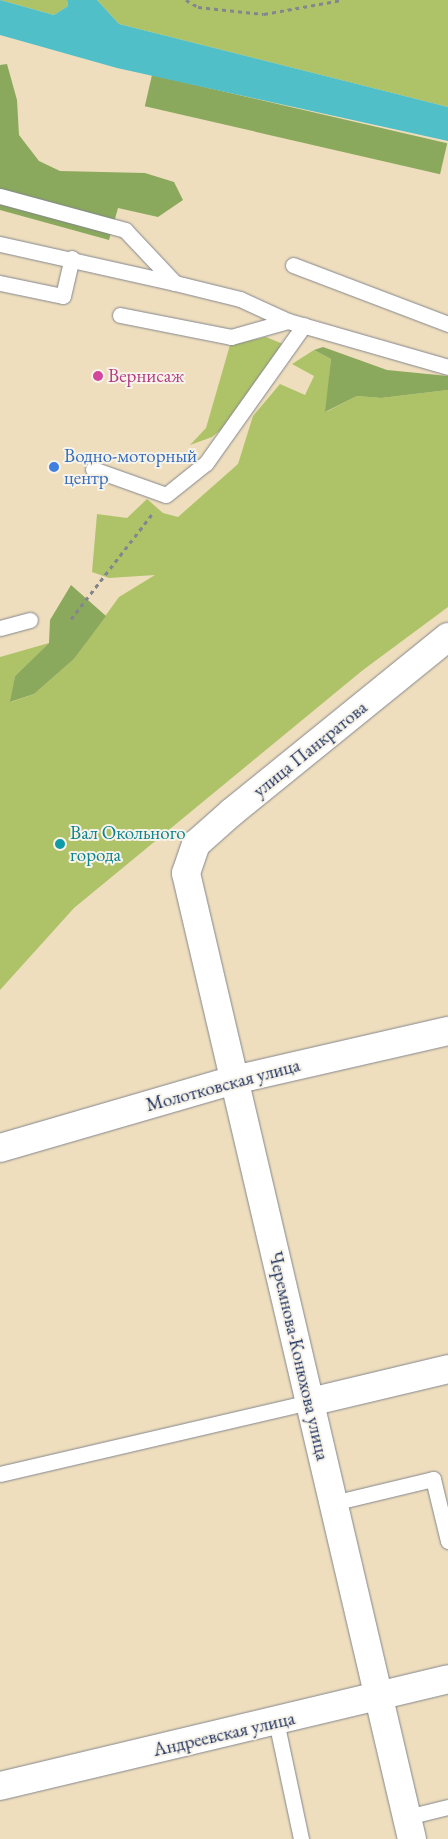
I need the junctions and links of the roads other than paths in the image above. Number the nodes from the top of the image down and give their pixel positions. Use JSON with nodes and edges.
{"nodes":[{"id":1,"x":0,"y":196,"type":"edge"},
{"id":2,"x":0,"y":244,"type":"edge"},
{"id":3,"x":72,"y":258,"type":"junction"},
{"id":4,"x":293,"y":265,"type":"dead end"},
{"id":5,"x":0,"y":283,"type":"edge"},
{"id":6,"x":174,"y":283,"type":"junction"},
{"id":7,"x":120,"y":315,"type":"dead end"},
{"id":8,"x":288,"y":321,"type":"junction"},
{"id":9,"x":448,"y":324,"type":"edge"},
{"id":10,"x":304,"y":325,"type":"junction"},
{"id":11,"x":448,"y":368,"type":"edge"},
{"id":12,"x":93,"y":469,"type":"dead end"},
{"id":13,"x":30,"y":620,"type":"dead end"},
{"id":14,"x":0,"y":628,"type":"edge"},
{"id":15,"x":448,"y":637,"type":"edge"},
{"id":16,"x":186,"y":873,"type":"joint"},
{"id":17,"x":448,"y":1031,"type":"edge"},
{"id":18,"x":234,"y":1080,"type":"junction"},
{"id":19,"x":0,"y":1148,"type":"edge"},
{"id":20,"x":448,"y":1369,"type":"edge"},
{"id":21,"x":310,"y":1402,"type":"junction"},
{"id":22,"x":0,"y":1474,"type":"edge"},
{"id":23,"x":334,"y":1503,"type":"junction"},
{"id":24,"x":448,"y":1540,"type":"edge"},
{"id":25,"x":448,"y":1679,"type":"edge"},
{"id":26,"x":379,"y":1697,"type":"junction"},
{"id":27,"x":276,"y":1721,"type":"junction"},
{"id":28,"x":0,"y":1786,"type":"edge"},
{"id":29,"x":448,"y":1807,"type":"edge"},
{"id":30,"x":409,"y":1828,"type":"edge"},
{"id":31,"x":300,"y":1839,"type":"edge"}],
"edges":[{"from":1,"to":6,"type":"lane"},
{"from":2,"to":3,"type":"lane"},
{"from":3,"to":5,"type":"lane"},
{"from":3,"to":6,"type":"lane"},
{"from":4,"to":9,"type":"lane"},
{"from":6,"to":8,"type":"lane"},
{"from":7,"to":8,"type":"lane"},
{"from":8,"to":10,"type":"lane"},
{"from":10,"to":11,"type":"lane"},
{"from":10,"to":12,"type":"lane"},
{"from":13,"to":14,"type":"lane"},
{"from":15,"to":16,"type":"street","name":"улица Панкратова"},
{"from":16,"to":18,"type":"street","name":"Черемнова-Конюхова улица"},
{"from":17,"to":18,"type":"street","name":"Молотковская улица"},
{"from":18,"to":19,"type":"street","name":"Молотковская улица"},
{"from":18,"to":21,"type":"street","name":"Черемнова-Конюхова улица"},
{"from":20,"to":21,"type":"street"},
{"from":21,"to":22,"type":"lane"},
{"from":21,"to":23,"type":"street","name":"Черемнова-Конюхова улица"},
{"from":23,"to":24,"type":"lane"},
{"from":23,"to":26,"type":"street","name":"Черемнова-Конюхова улица"},
{"from":25,"to":26,"type":"street","name":"Андреевская улица"},
{"from":26,"to":27,"type":"street","name":"Андреевская улица"},
{"from":26,"to":30,"type":"street","name":"Черемнова-Конюхова улица"},
{"from":27,"to":28,"type":"street","name":"Андреевская улица"},
{"from":27,"to":31,"type":"lane"},
{"from":29,"to":30,"type":"lane"}]}
